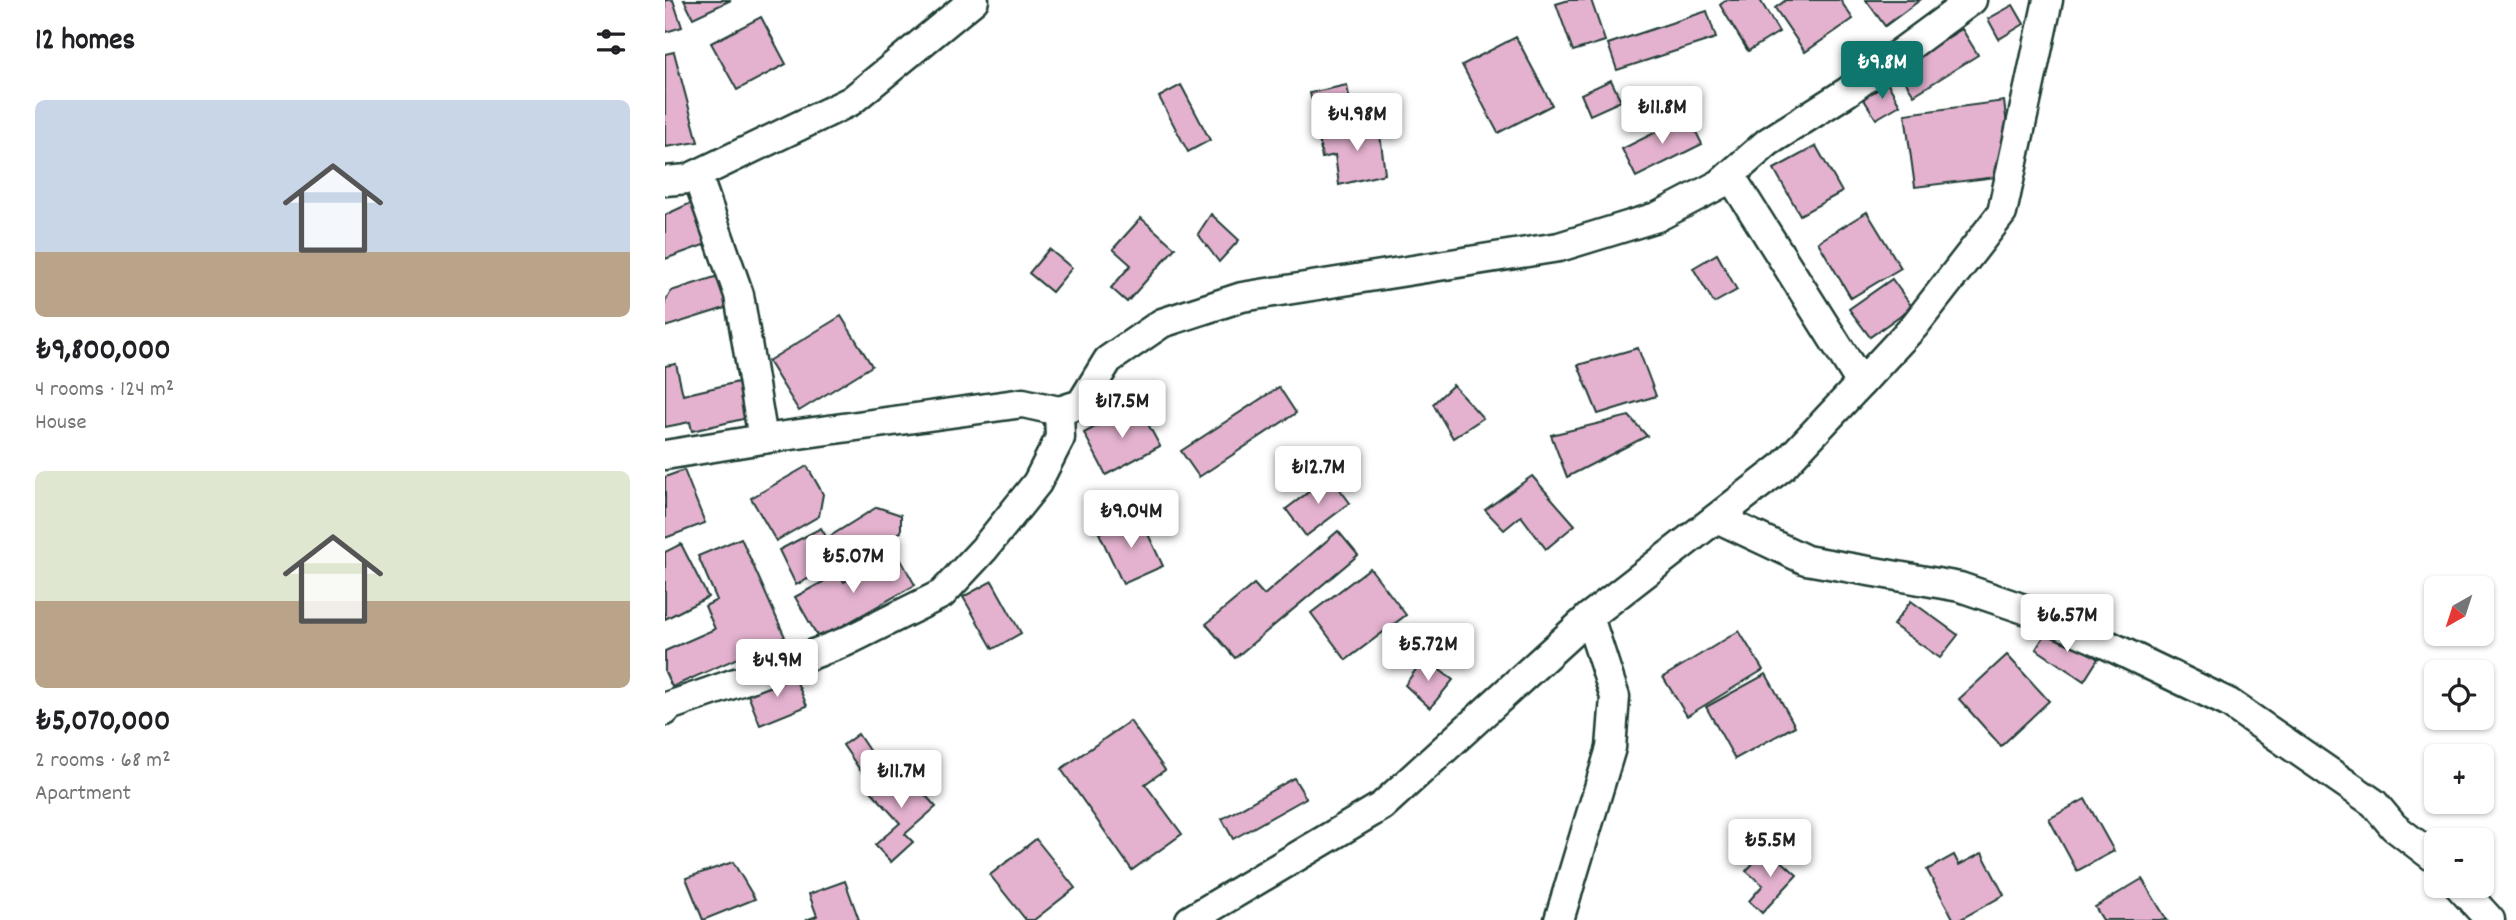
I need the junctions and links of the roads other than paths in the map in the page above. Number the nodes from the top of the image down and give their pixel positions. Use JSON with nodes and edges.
{"nodes":[{"id":1,"x":974,"y":0,"type":"edge"},
{"id":2,"x":1972,"y":0,"type":"edge"},
{"id":3,"x":2048,"y":0,"type":"edge"},
{"id":4,"x":697,"y":175,"type":"junction"},
{"id":5,"x":1730,"y":175,"type":"junction"},
{"id":6,"x":665,"y":181,"type":"edge"},
{"id":7,"x":1861,"y":383,"type":"junction"},
{"id":8,"x":1059,"y":411,"type":"junction"},
{"id":9,"x":763,"y":439,"type":"junction"},
{"id":10,"x":665,"y":456,"type":"edge"},
{"id":11,"x":1717,"y":518,"type":"junction"},
{"id":12,"x":1589,"y":617,"type":"junction"},
{"id":13,"x":667,"y":705,"type":"edge"},
{"id":14,"x":2424,"y":850,"type":"edge"},
{"id":15,"x":2470,"y":898,"type":"edge"},
{"id":16,"x":1190,"y":920,"type":"edge"},
{"id":17,"x":1559,"y":920,"type":"edge"},
{"id":18,"x":2490,"y":920,"type":"edge"}],
"edges":[{"from":1,"to":4,"type":"street"},
{"from":2,"to":5,"type":"street"},
{"from":3,"to":7,"type":"street"},
{"from":4,"to":6,"type":"street"},
{"from":4,"to":9,"type":"street"},
{"from":5,"to":7,"type":"street"},
{"from":5,"to":8,"type":"street"},
{"from":7,"to":11,"type":"street"},
{"from":8,"to":9,"type":"street"},
{"from":8,"to":13,"type":"street"},
{"from":9,"to":10,"type":"street"},
{"from":11,"to":12,"type":"street"},
{"from":11,"to":14,"type":"street"},
{"from":12,"to":16,"type":"street"},
{"from":12,"to":17,"type":"street"},
{"from":15,"to":18,"type":"street"}]}
